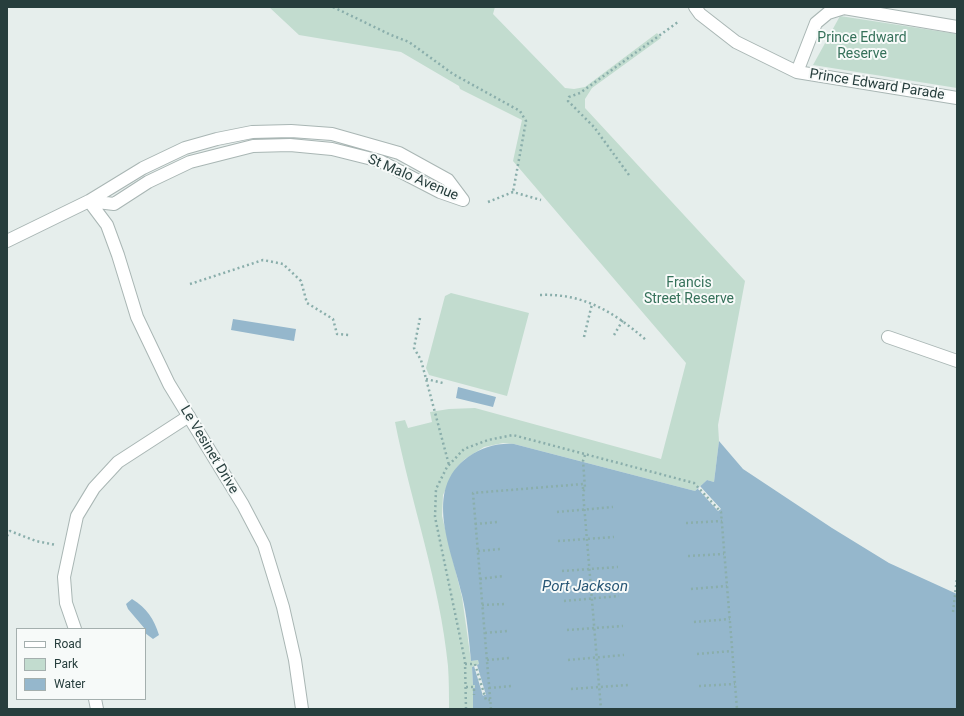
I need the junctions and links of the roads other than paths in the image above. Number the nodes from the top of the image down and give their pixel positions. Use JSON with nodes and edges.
{"nodes":[{"id":1,"x":695,"y":7,"type":"edge"},
{"id":2,"x":957,"y":27,"type":"edge"},
{"id":3,"x":797,"y":72,"type":"junction"},
{"id":4,"x":957,"y":98,"type":"edge"},
{"id":5,"x":89,"y":201,"type":"junction"},
{"id":6,"x":7,"y":241,"type":"edge"},
{"id":7,"x":888,"y":337,"type":"dead end"},
{"id":8,"x":957,"y":361,"type":"edge"},
{"id":9,"x":189,"y":416,"type":"junction"},
{"id":10,"x":75,"y":628,"type":"edge"},
{"id":11,"x":302,"y":709,"type":"edge"}],
"edges":[{"from":1,"to":3,"type":"street","name":"Prince Edward Parade"},
{"from":2,"to":3,"type":"street","name":"Prince Edward Parade"},
{"from":3,"to":4,"type":"street","name":"Prince Edward Parade"},
{"from":5,"to":5,"type":"street","name":"St Malo Avenue"},
{"from":5,"to":6,"type":"street","name":"St Malo Avenue"},
{"from":5,"to":9,"type":"street","name":"Le Vesinet Drive"},
{"from":7,"to":8,"type":"street"},
{"from":9,"to":10,"type":"street"},
{"from":9,"to":11,"type":"street","name":"Le Vesinet Drive"}]}
